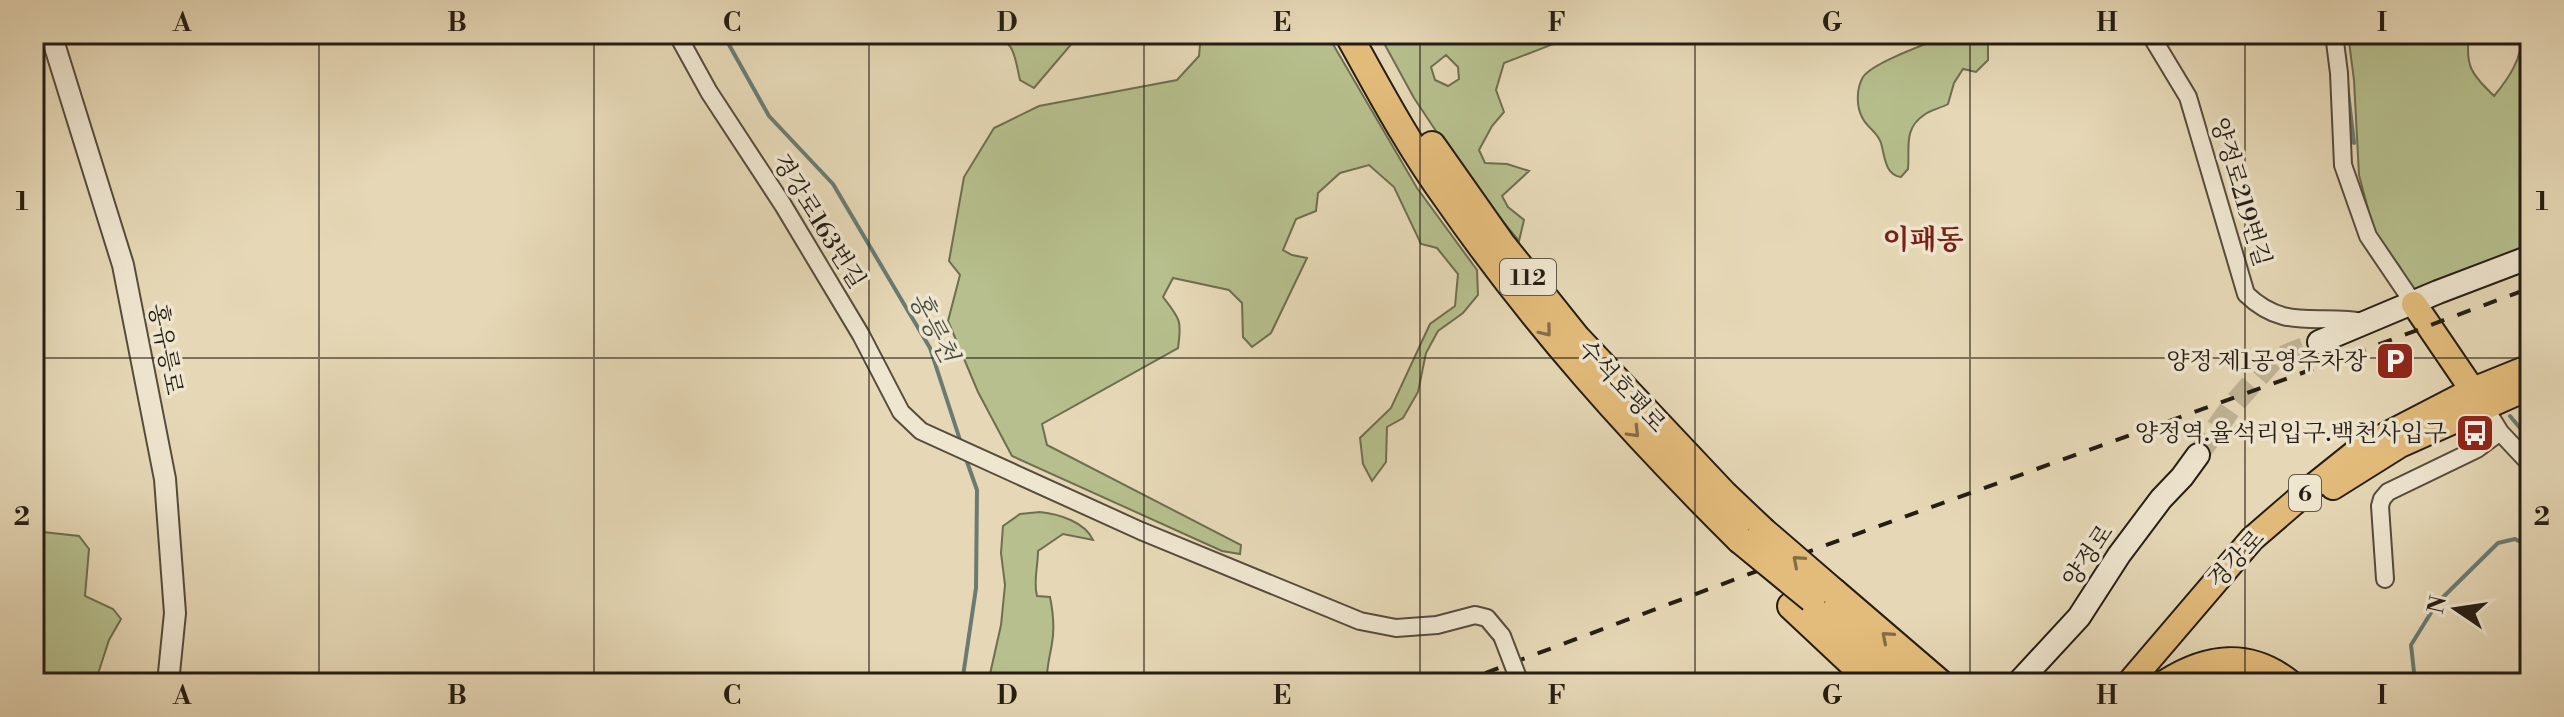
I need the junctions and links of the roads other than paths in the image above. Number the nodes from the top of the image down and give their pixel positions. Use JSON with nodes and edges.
{"nodes":[{"id":1,"x":51,"y":34,"type":"edge"},
{"id":2,"x":677,"y":34,"type":"edge"},
{"id":3,"x":1348,"y":34,"type":"edge"},
{"id":4,"x":1368,"y":34,"type":"edge"},
{"id":5,"x":2150,"y":34,"type":"edge"},
{"id":6,"x":2334,"y":34,"type":"edge"},
{"id":7,"x":2530,"y":257,"type":"edge"},
{"id":8,"x":2414,"y":304,"type":"junction"},
{"id":9,"x":2367,"y":323,"type":"junction"},
{"id":10,"x":2319,"y":342,"type":"tunnel mouth"},
{"id":11,"x":2530,"y":367,"type":"edge"},
{"id":12,"x":2530,"y":387,"type":"edge"},
{"id":13,"x":2478,"y":398,"type":"junction"},
{"id":14,"x":2500,"y":432,"type":"junction"},
{"id":15,"x":2198,"y":455,"type":"tunnel mouth"},
{"id":16,"x":2530,"y":464,"type":"edge"},
{"id":17,"x":1713,"y":498,"type":"junction"},
{"id":18,"x":2385,"y":579,"type":"dead end"},
{"id":19,"x":1812,"y":599,"type":"junction"},
{"id":20,"x":168,"y":683,"type":"edge"},
{"id":21,"x":1520,"y":683,"type":"edge"},
{"id":22,"x":1873,"y":683,"type":"edge"},
{"id":23,"x":1909,"y":683,"type":"edge"},
{"id":24,"x":1940,"y":683,"type":"edge"},
{"id":25,"x":2018,"y":683,"type":"edge"},
{"id":26,"x":2129,"y":683,"type":"edge"},
{"id":27,"x":2148,"y":683,"type":"edge"},
{"id":28,"x":2166,"y":683,"type":"edge"},
{"id":29,"x":2289,"y":683,"type":"edge"}],
"edges":[{"from":1,"to":20,"type":"street","name":"홍유릉로"},
{"from":2,"to":21,"type":"street","name":"경강로163번길","bridge":true},
{"from":3,"to":17,"type":"highway","name":"수석호평로","number":"112","one_way":true},
{"from":4,"to":17,"type":"highway","name":"수석호평로","number":"112"},
{"from":5,"to":9,"type":"street","name":"양정로219번길"},
{"from":6,"to":8,"type":"street"},
{"from":7,"to":8,"type":"main road"},
{"from":8,"to":9,"type":"main road"},
{"from":8,"to":13,"type":"main road"},
{"from":9,"to":10,"type":"main road"},
{"from":11,"to":13,"type":"main road","name":"경강로","number":"6"},
{"from":12,"to":13,"type":"main road","name":"경강로","number":"6"},
{"from":13,"to":14,"type":"street"},
{"from":13,"to":26,"type":"main road","name":"경강로","number":"6"},
{"from":13,"to":27,"type":"main road","name":"경강로","number":"6"},
{"from":14,"to":16,"type":"street"},
{"from":14,"to":18,"type":"street"},
{"from":15,"to":25,"type":"main road","name":"양정로"},
{"from":19,"to":17,"type":"highway","name":"수석호평로","number":"112","one_way":true,"bridge":true},
{"from":17,"to":19,"type":"highway","name":"수석호평로","number":"112","bridge":true},
{"from":19,"to":22,"type":"highway"},
{"from":19,"to":23,"type":"highway","name":"수석호평로","number":"112"},
{"from":24,"to":19,"type":"highway","name":"수석호평로","number":"112","one_way":true},
{"from":28,"to":29,"type":"highway"}]}
